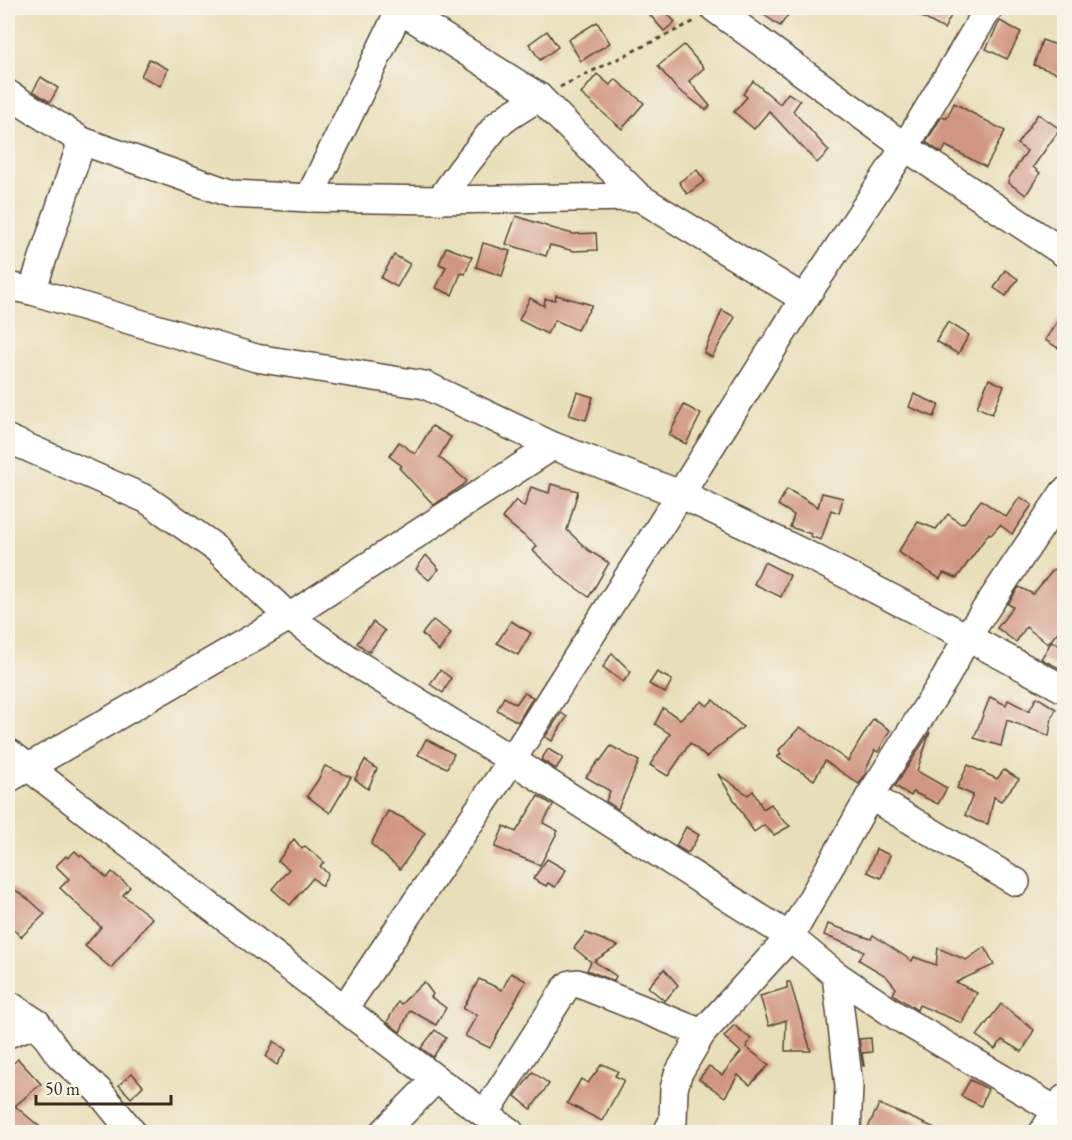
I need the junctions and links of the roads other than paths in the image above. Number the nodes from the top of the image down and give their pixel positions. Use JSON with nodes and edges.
{"nodes":[{"id":1,"x":398,"y":8,"type":"edge"},
{"id":2,"x":718,"y":8,"type":"edge"},
{"id":3,"x":989,"y":8,"type":"edge"},
{"id":4,"x":8,"y":94,"type":"edge"},
{"id":5,"x":539,"y":97,"type":"junction"},
{"id":6,"x":82,"y":141,"type":"junction"},
{"id":7,"x":905,"y":147,"type":"junction"},
{"id":8,"x":639,"y":197,"type":"junction"},
{"id":9,"x":309,"y":198,"type":"junction"},
{"id":10,"x":440,"y":200,"type":"junction"},
{"id":11,"x":1065,"y":253,"type":"edge"},
{"id":12,"x":20,"y":288,"type":"edge"},
{"id":13,"x":804,"y":299,"type":"junction"},
{"id":14,"x":8,"y":439,"type":"edge"},
{"id":15,"x":553,"y":446,"type":"junction"},
{"id":16,"x":1065,"y":492,"type":"edge"},
{"id":17,"x":680,"y":494,"type":"junction"},
{"id":18,"x":289,"y":616,"type":"junction"},
{"id":19,"x":967,"y":637,"type":"junction"},
{"id":20,"x":1065,"y":689,"type":"edge"},
{"id":21,"x":512,"y":760,"type":"junction"},
{"id":22,"x":14,"y":766,"type":"edge"},
{"id":23,"x":870,"y":796,"type":"junction"},
{"id":24,"x":1016,"y":882,"type":"dead end"},
{"id":25,"x":790,"y":937,"type":"junction"},
{"id":26,"x":836,"y":975,"type":"junction"},
{"id":27,"x":8,"y":1004,"type":"edge"},
{"id":28,"x":345,"y":1009,"type":"junction"},
{"id":29,"x":37,"y":1023,"type":"junction"},
{"id":30,"x":702,"y":1033,"type":"junction"},
{"id":31,"x":8,"y":1034,"type":"edge"},
{"id":32,"x":436,"y":1079,"type":"junction"},
{"id":33,"x":485,"y":1114,"type":"junction"},
{"id":34,"x":1057,"y":1114,"type":"edge"},
{"id":35,"x":132,"y":1132,"type":"edge"},
{"id":36,"x":384,"y":1132,"type":"edge"},
{"id":37,"x":510,"y":1132,"type":"edge"},
{"id":38,"x":667,"y":1132,"type":"edge"},
{"id":39,"x":847,"y":1132,"type":"edge"}],
"edges":[{"from":1,"to":5,"type":"street"},
{"from":1,"to":9,"type":"street"},
{"from":2,"to":7,"type":"street"},
{"from":3,"to":7,"type":"street"},
{"from":4,"to":6,"type":"street"},
{"from":5,"to":8,"type":"street"},
{"from":5,"to":10,"type":"street"},
{"from":6,"to":9,"type":"street"},
{"from":6,"to":12,"type":"street"},
{"from":7,"to":11,"type":"street"},
{"from":7,"to":13,"type":"street"},
{"from":8,"to":10,"type":"street"},
{"from":8,"to":13,"type":"street"},
{"from":9,"to":10,"type":"street"},
{"from":12,"to":15,"type":"street"},
{"from":13,"to":17,"type":"street"},
{"from":14,"to":18,"type":"street"},
{"from":15,"to":17,"type":"street"},
{"from":15,"to":18,"type":"street"},
{"from":16,"to":19,"type":"street"},
{"from":17,"to":19,"type":"street"},
{"from":17,"to":21,"type":"street"},
{"from":18,"to":21,"type":"street"},
{"from":18,"to":22,"type":"street"},
{"from":19,"to":20,"type":"street"},
{"from":19,"to":23,"type":"street"},
{"from":21,"to":25,"type":"street"},
{"from":21,"to":28,"type":"street"},
{"from":22,"to":28,"type":"street"},
{"from":23,"to":24,"type":"street"},
{"from":23,"to":25,"type":"street"},
{"from":25,"to":26,"type":"street"},
{"from":25,"to":30,"type":"street"},
{"from":26,"to":34,"type":"street"},
{"from":26,"to":39,"type":"street"},
{"from":27,"to":29,"type":"street"},
{"from":28,"to":32,"type":"street"},
{"from":29,"to":31,"type":"street"},
{"from":29,"to":35,"type":"street"},
{"from":30,"to":33,"type":"street"},
{"from":30,"to":38,"type":"street"},
{"from":32,"to":33,"type":"street"},
{"from":32,"to":36,"type":"street"},
{"from":33,"to":37,"type":"street"}]}
